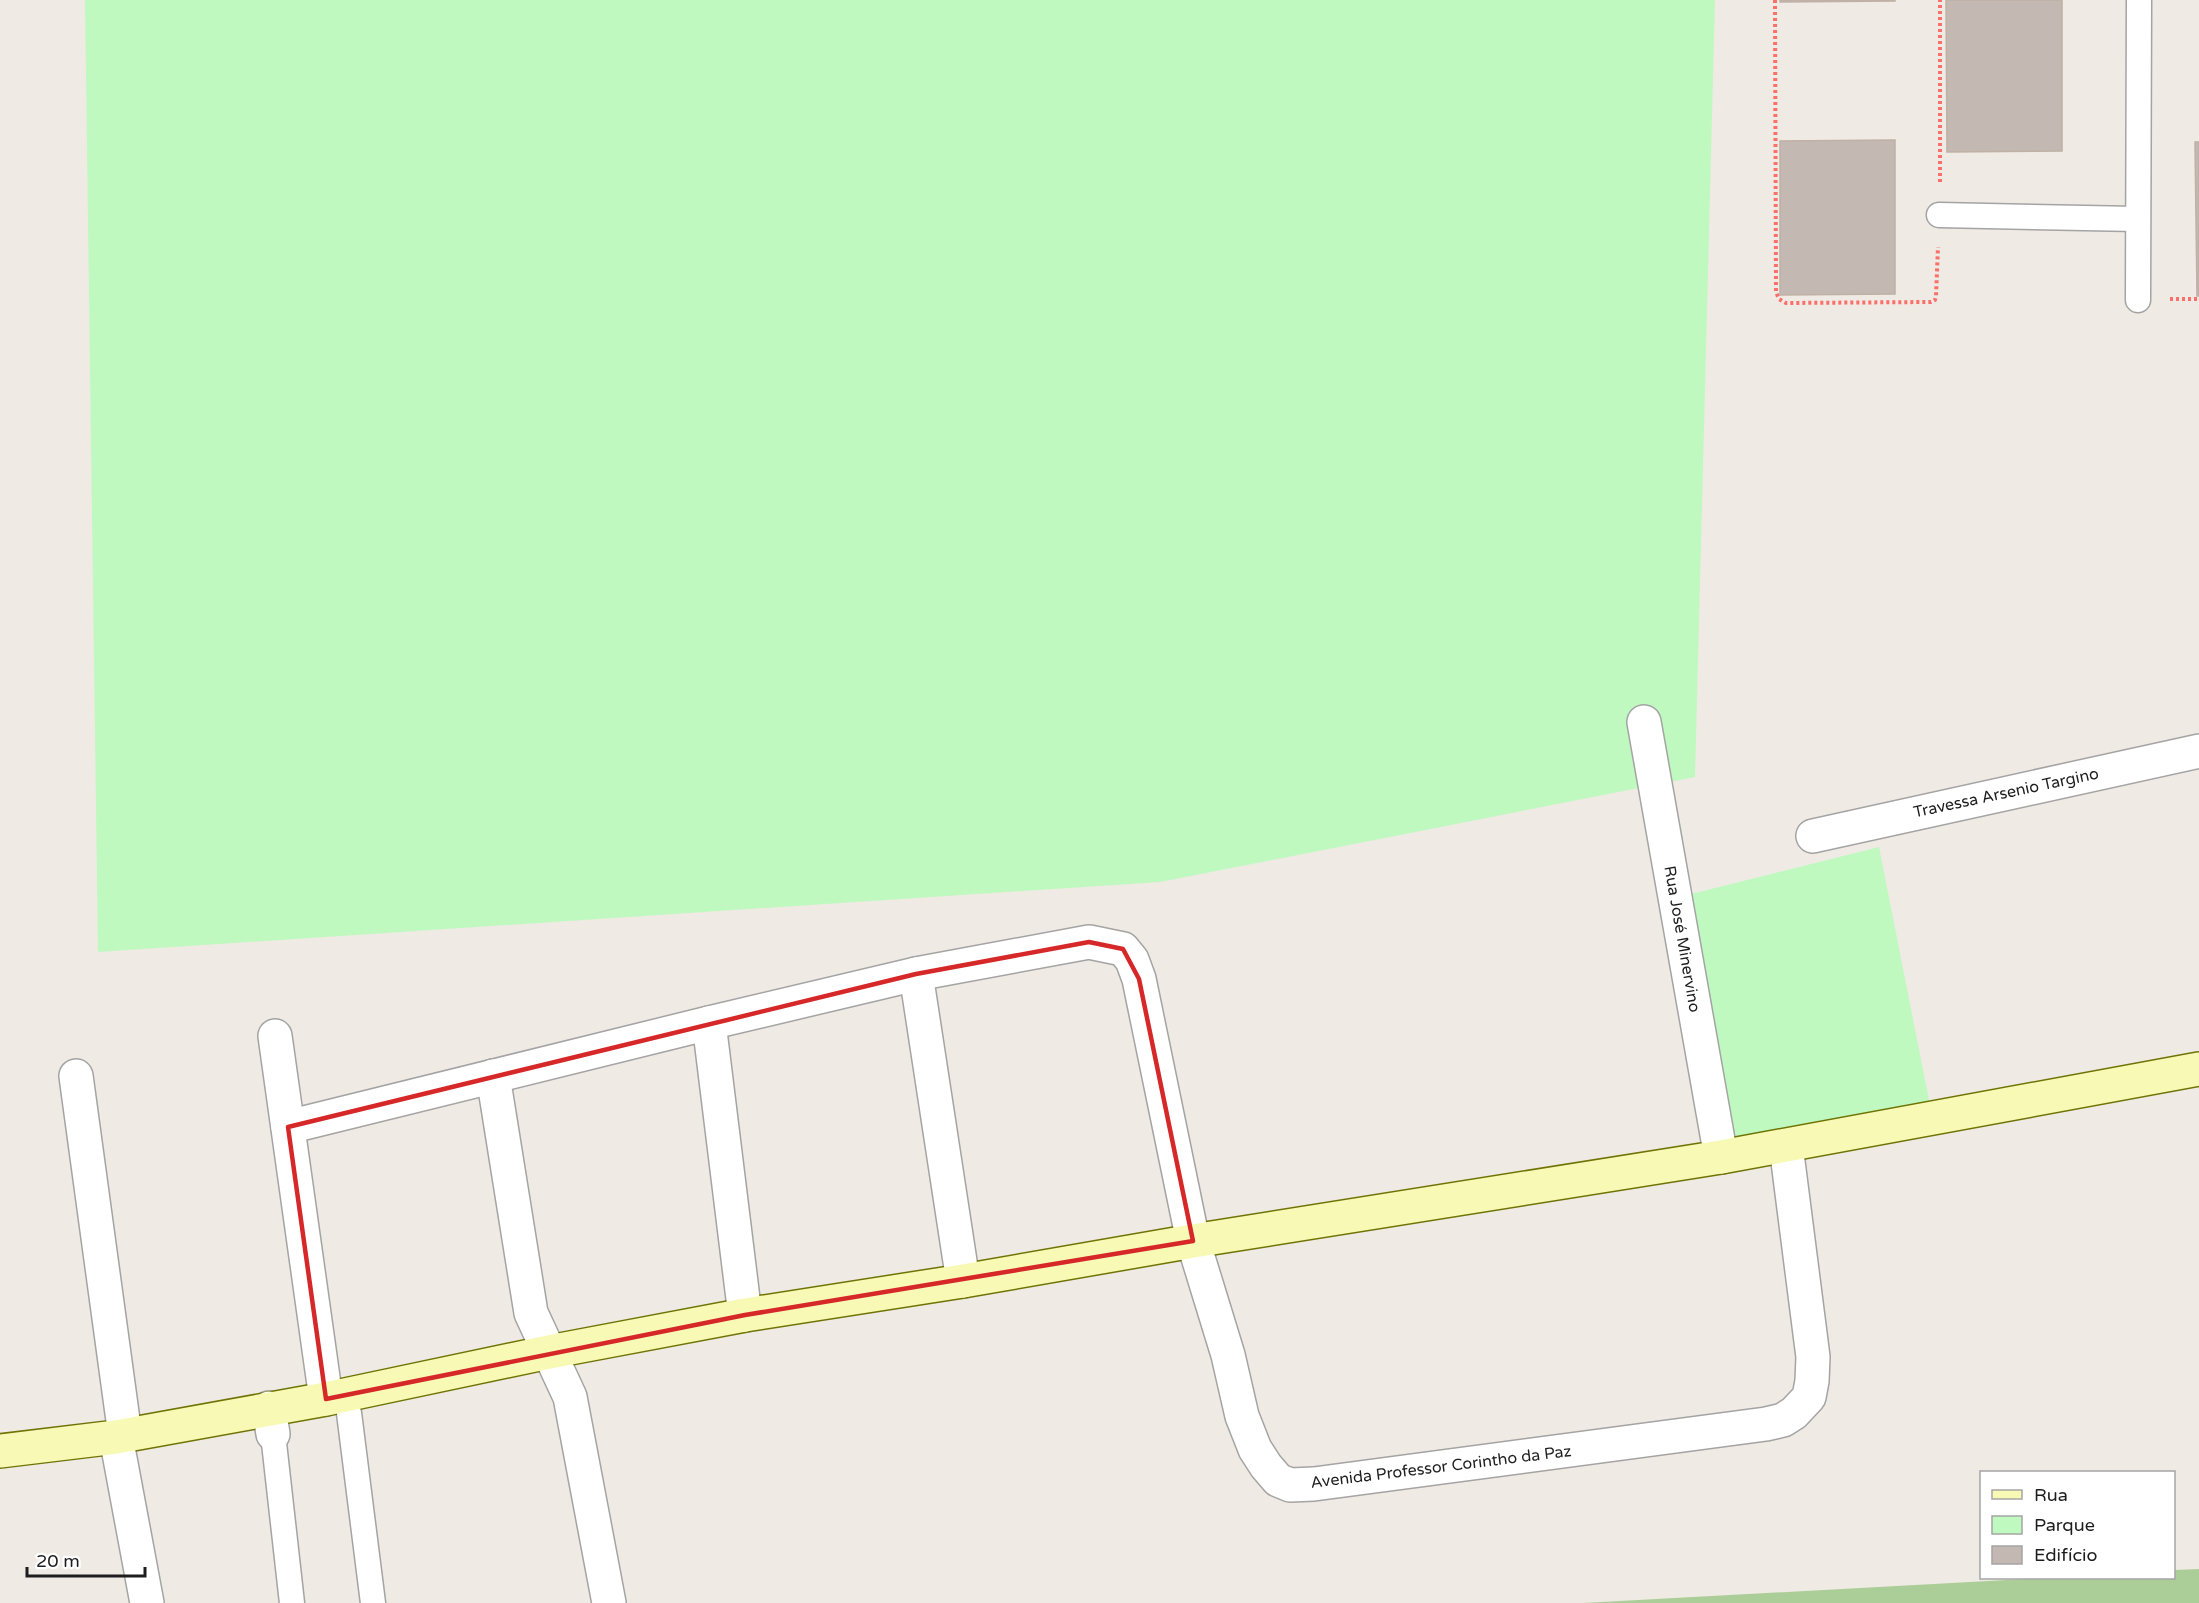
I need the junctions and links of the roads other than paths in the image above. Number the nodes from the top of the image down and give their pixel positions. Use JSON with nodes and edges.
{"nodes":[{"id":1,"x":2139,"y":0,"type":"edge"},
{"id":2,"x":1939,"y":214,"type":"road end"},
{"id":3,"x":2137,"y":219,"type":"junction"},
{"id":4,"x":2139,"y":300,"type":"dead end"},
{"id":5,"x":1644,"y":722,"type":"dead end"},
{"id":6,"x":2199,"y":751,"type":"edge"},
{"id":7,"x":1813,"y":836,"type":"dead end"},
{"id":8,"x":916,"y":974,"type":"junction"},
{"id":9,"x":709,"y":1023,"type":"junction"},
{"id":10,"x":274,"y":1036,"type":"dead end"},
{"id":11,"x":2199,"y":1069,"type":"edge"},
{"id":12,"x":76,"y":1076,"type":"dead end"},
{"id":13,"x":493,"y":1076,"type":"junction"},
{"id":14,"x":288,"y":1127,"type":"junction"},
{"id":15,"x":1786,"y":1146,"type":"junction"},
{"id":16,"x":1721,"y":1157,"type":"junction"},
{"id":17,"x":1193,"y":1241,"type":"junction"},
{"id":18,"x":963,"y":1281,"type":"junction"},
{"id":19,"x":745,"y":1315,"type":"junction"},
{"id":20,"x":549,"y":1352,"type":"junction"},
{"id":21,"x":341,"y":1402,"type":"junction"},
{"id":22,"x":271,"y":1421,"type":"junction"},
{"id":23,"x":120,"y":1436,"type":"junction"},
{"id":24,"x":0,"y":1451,"type":"edge"},
{"id":25,"x":147,"y":1603,"type":"edge"},
{"id":26,"x":292,"y":1603,"type":"edge"},
{"id":27,"x":373,"y":1603,"type":"edge"},
{"id":28,"x":609,"y":1603,"type":"edge"}],
"edges":[{"from":1,"to":3,"type":"lane"},
{"from":2,"to":3,"type":"lane"},
{"from":3,"to":4,"type":"lane"},
{"from":5,"to":16,"type":"street","name":"Rua José Minervino"},
{"from":6,"to":7,"type":"street","name":"Travessa Arsenio Targino"},
{"from":8,"to":9,"type":"street"},
{"from":8,"to":17,"type":"street","name":"Avenida Professor Corintho da Paz"},
{"from":8,"to":18,"type":"street"},
{"from":9,"to":13,"type":"street"},
{"from":9,"to":19,"type":"street"},
{"from":10,"to":14,"type":"street"},
{"from":11,"to":15,"type":"street"},
{"from":12,"to":23,"type":"street"},
{"from":13,"to":14,"type":"street"},
{"from":13,"to":20,"type":"street"},
{"from":14,"to":21,"type":"street"},
{"from":15,"to":16,"type":"street"},
{"from":15,"to":17,"type":"street","name":"Avenida Professor Corintho da Paz"},
{"from":16,"to":17,"type":"street"},
{"from":17,"to":18,"type":"street"},
{"from":18,"to":19,"type":"street"},
{"from":19,"to":20,"type":"street"},
{"from":20,"to":21,"type":"street"},
{"from":20,"to":28,"type":"street"},
{"from":21,"to":22,"type":"street"},
{"from":21,"to":27,"type":"lane"},
{"from":22,"to":23,"type":"street"},
{"from":22,"to":26,"type":"lane"},
{"from":23,"to":24,"type":"street"},
{"from":23,"to":25,"type":"street"}]}
